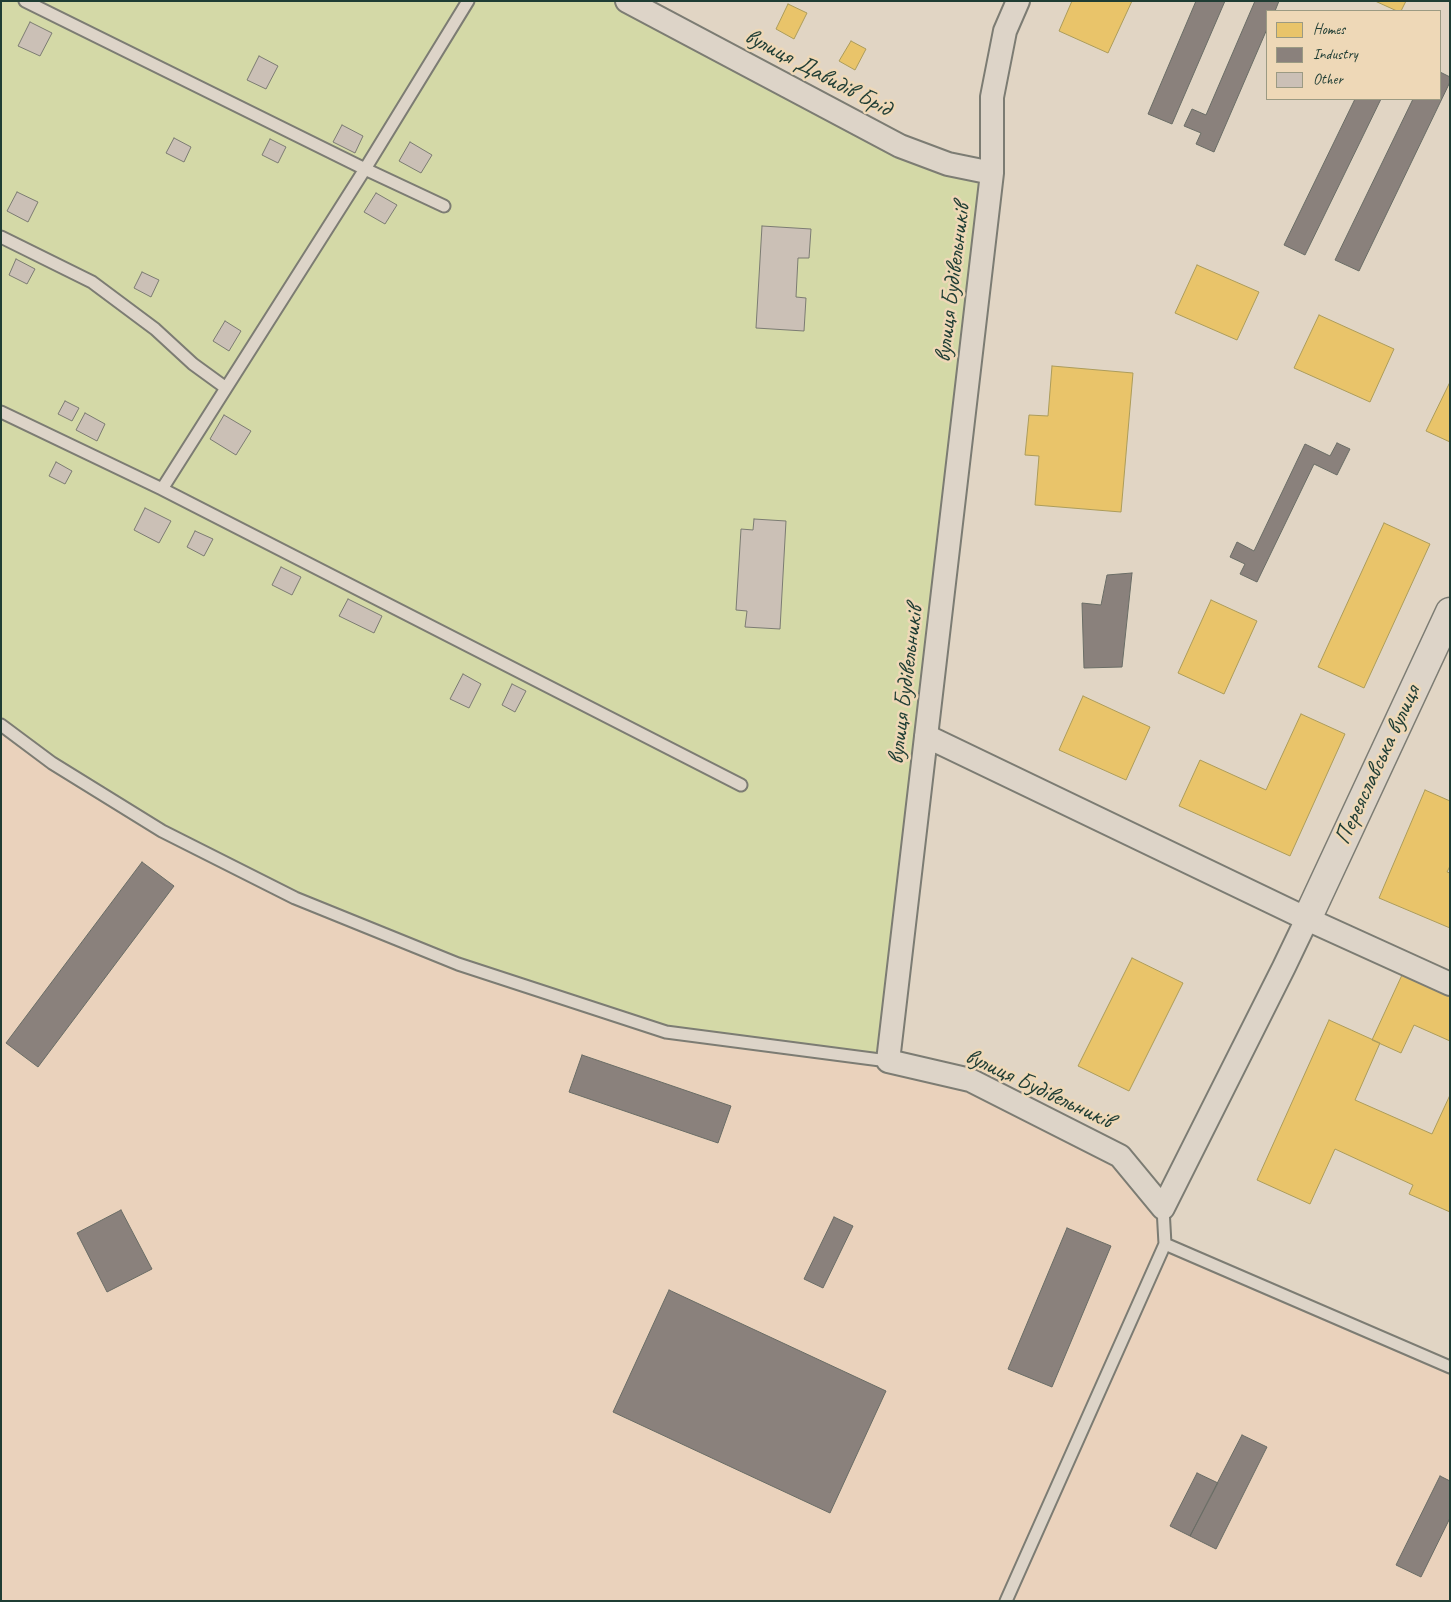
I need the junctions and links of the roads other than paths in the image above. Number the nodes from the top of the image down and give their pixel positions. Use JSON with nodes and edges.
{"nodes":[{"id":1,"x":25,"y":1,"type":"edge"},
{"id":2,"x":468,"y":1,"type":"edge"},
{"id":3,"x":627,"y":1,"type":"edge"},
{"id":4,"x":1018,"y":1,"type":"edge"},
{"id":5,"x":365,"y":169,"type":"junction"},
{"id":6,"x":992,"y":173,"type":"junction"},
{"id":7,"x":444,"y":206,"type":"dead end"},
{"id":8,"x":1,"y":237,"type":"edge"},
{"id":9,"x":226,"y":388,"type":"junction"},
{"id":10,"x":1,"y":412,"type":"edge"},
{"id":11,"x":162,"y":489,"type":"junction"},
{"id":12,"x":1450,"y":612,"type":"edge"},
{"id":13,"x":1,"y":725,"type":"edge"},
{"id":14,"x":926,"y":736,"type":"junction"},
{"id":15,"x":741,"y":785,"type":"dead end"},
{"id":16,"x":1307,"y":919,"type":"junction"},
{"id":17,"x":1450,"y":984,"type":"edge"},
{"id":18,"x":888,"y":1061,"type":"junction"},
{"id":19,"x":1163,"y":1208,"type":"junction"},
{"id":20,"x":1165,"y":1244,"type":"junction"},
{"id":21,"x":1450,"y":1367,"type":"edge"},
{"id":22,"x":1006,"y":1601,"type":"edge"}],
"edges":[{"from":1,"to":5,"type":"lane"},
{"from":2,"to":5,"type":"lane"},
{"from":3,"to":6,"type":"street","name":"вулиця Давидів Брід"},
{"from":4,"to":6,"type":"street","name":"вулиця Будівельників"},
{"from":5,"to":7,"type":"lane"},
{"from":5,"to":9,"type":"lane"},
{"from":6,"to":14,"type":"street","name":"вулиця Будівельників"},
{"from":8,"to":9,"type":"lane"},
{"from":9,"to":11,"type":"lane"},
{"from":10,"to":11,"type":"lane"},
{"from":11,"to":15,"type":"lane"},
{"from":12,"to":16,"type":"street","name":"Переяславська вулиця"},
{"from":13,"to":18,"type":"lane"},
{"from":14,"to":16,"type":"street"},
{"from":14,"to":18,"type":"street","name":"вулиця Будівельників"},
{"from":16,"to":17,"type":"street"},
{"from":16,"to":19,"type":"street"},
{"from":18,"to":19,"type":"street","name":"вулиця Будівельників"},
{"from":19,"to":20,"type":"lane"},
{"from":20,"to":21,"type":"lane"},
{"from":20,"to":22,"type":"lane"}]}
